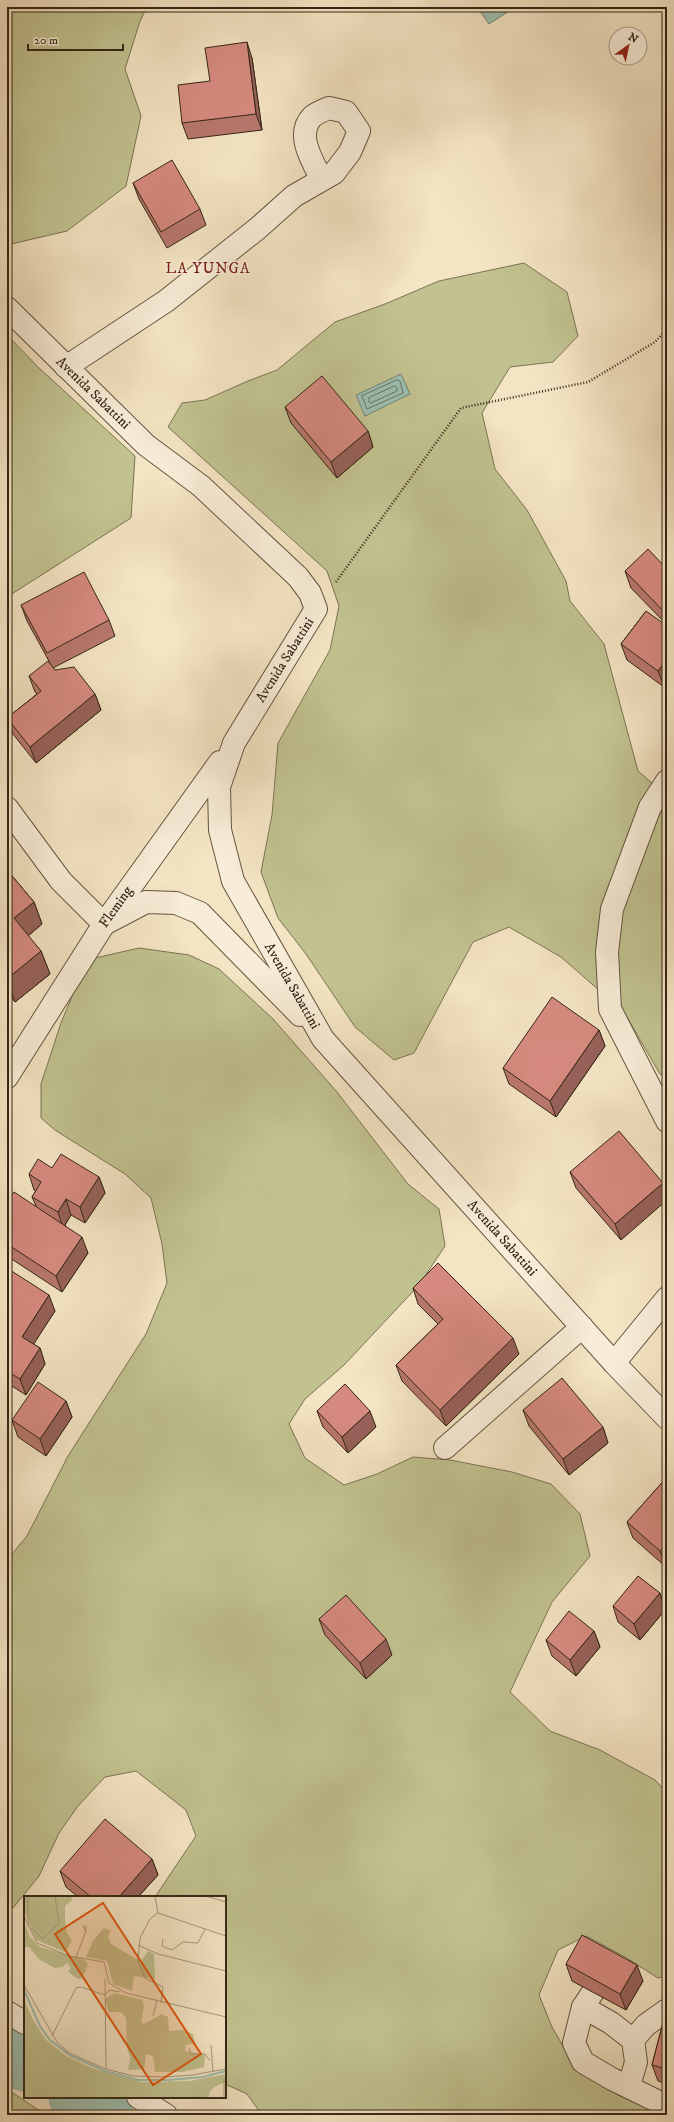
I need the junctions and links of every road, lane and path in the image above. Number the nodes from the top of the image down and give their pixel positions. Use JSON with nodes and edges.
{"nodes":[{"id":1,"x":322,"y":180,"type":"dead end"},
{"id":2,"x":7,"y":308,"type":"edge"},
{"id":3,"x":667,"y":329,"type":"edge"},
{"id":4,"x":66,"y":367,"type":"junction"},
{"id":5,"x":316,"y":609,"type":"junction"},
{"id":6,"x":234,"y":743,"type":"junction"},
{"id":7,"x":667,"y":781,"type":"edge"},
{"id":8,"x":7,"y":808,"type":"edge"},
{"id":9,"x":104,"y":924,"type":"junction"},
{"id":10,"x":323,"y":1039,"type":"junction"},
{"id":11,"x":7,"y":1077,"type":"edge"},
{"id":12,"x":667,"y":1121,"type":"edge"},
{"id":13,"x":667,"y":1298,"type":"edge"},
{"id":14,"x":582,"y":1327,"type":"junction"},
{"id":15,"x":614,"y":1363,"type":"junction"},
{"id":16,"x":667,"y":1418,"type":"edge"},
{"id":17,"x":445,"y":1448,"type":"dead end"},
{"id":18,"x":667,"y":2010,"type":"edge"},
{"id":19,"x":7,"y":2012,"type":"edge"},
{"id":20,"x":24,"y":2022,"type":"edge"},
{"id":21,"x":633,"y":2040,"type":"junction"},
{"id":22,"x":629,"y":2086,"type":"junction"},
{"id":23,"x":140,"y":2098,"type":"edge"},
{"id":24,"x":667,"y":2106,"type":"edge"},
{"id":25,"x":166,"y":2115,"type":"edge"}],
"edges":[{"from":1,"to":4,"type":"street"},
{"from":2,"to":4,"type":"street","name":"Avenida Sabattini"},
{"from":3,"to":5,"type":"path"},
{"from":4,"to":5,"type":"street","name":"Avenida Sabattini"},
{"from":5,"to":6,"type":"street","name":"Avenida Sabattini"},
{"from":6,"to":9,"type":"street","name":"Fleming"},
{"from":6,"to":10,"type":"street","name":"Avenida Sabattini"},
{"from":7,"to":12,"type":"street"},
{"from":8,"to":9,"type":"street"},
{"from":9,"to":10,"type":"street","name":"Avenida Sabattini"},
{"from":9,"to":11,"type":"street","name":"Fleming"},
{"from":10,"to":14,"type":"street","name":"Avenida Sabattini"},
{"from":13,"to":15,"type":"street"},
{"from":14,"to":15,"type":"street","name":"Avenida Sabattini"},
{"from":14,"to":17,"type":"street"},
{"from":15,"to":16,"type":"street","name":"Avenida Sabattini"},
{"from":18,"to":21,"type":"street"},
{"from":19,"to":20,"type":"street"},
{"from":21,"to":22,"type":"street"},
{"from":21,"to":22,"type":"street"},
{"from":22,"to":24,"type":"street"},
{"from":23,"to":25,"type":"street"}]}
